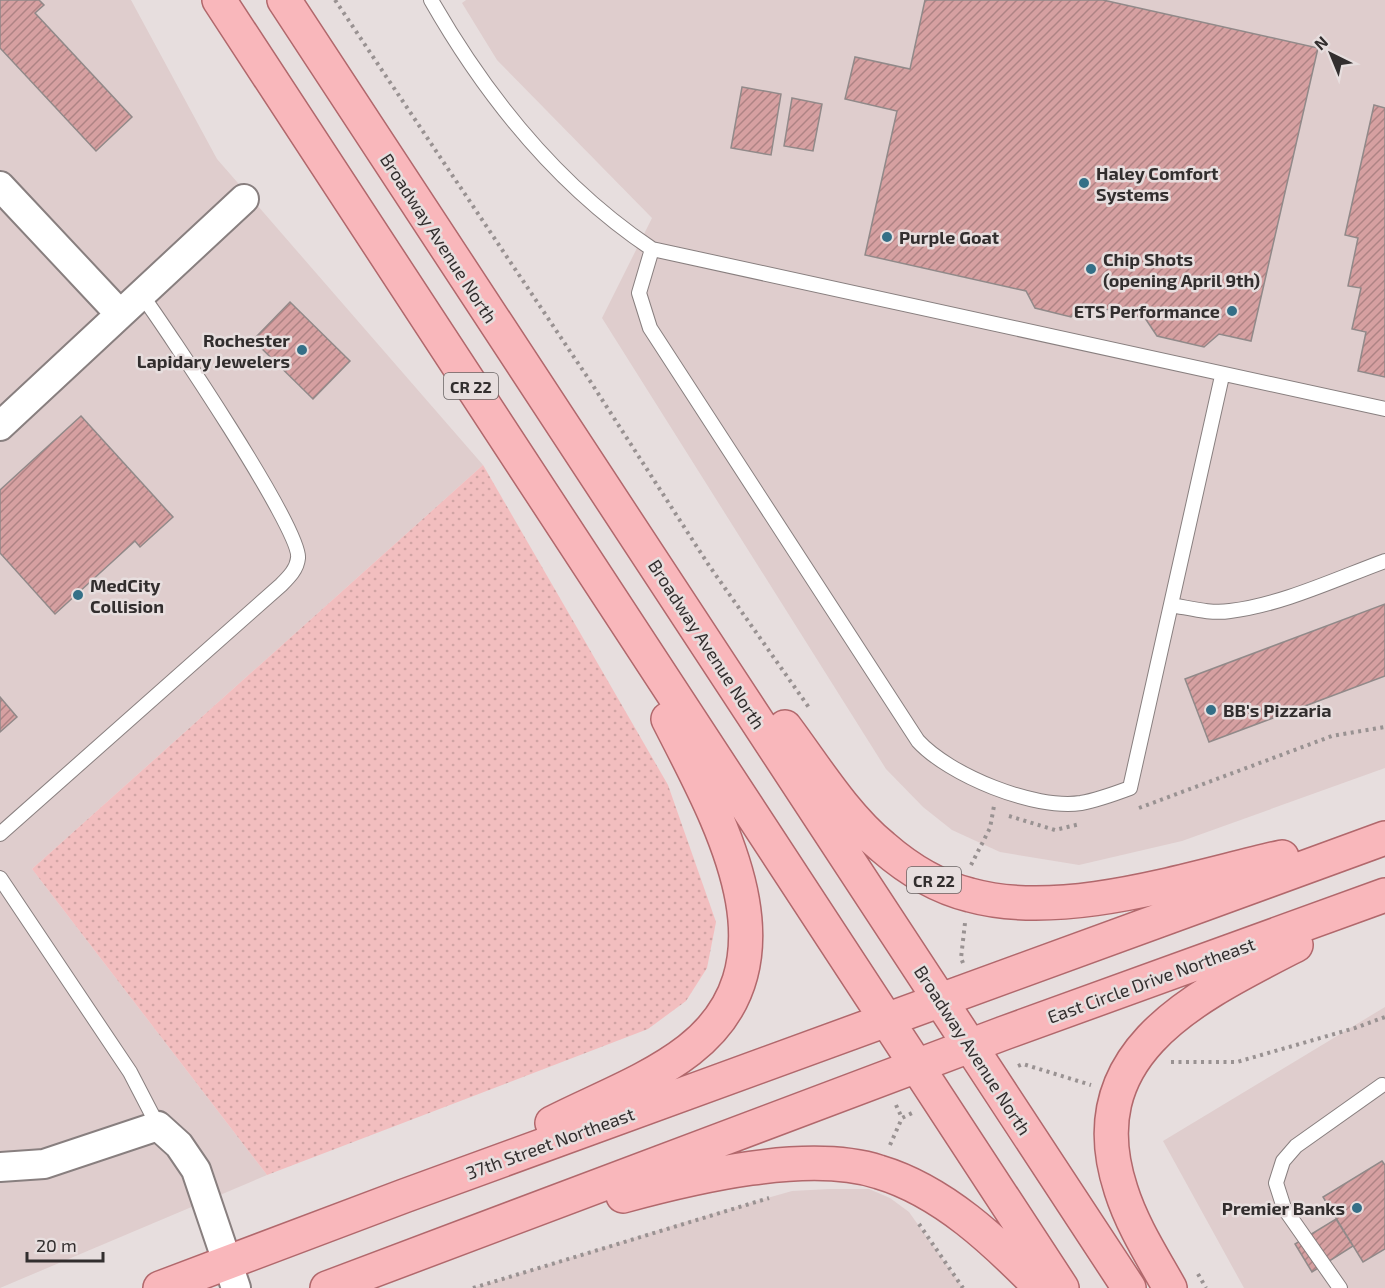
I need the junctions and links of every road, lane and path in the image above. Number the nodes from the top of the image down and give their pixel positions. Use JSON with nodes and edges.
{"nodes":[{"id":1,"x":219,"y":0,"type":"edge"},
{"id":2,"x":284,"y":0,"type":"edge"},
{"id":3,"x":335,"y":0,"type":"edge"},
{"id":4,"x":431,"y":0,"type":"edge"},
{"id":5,"x":0,"y":186,"type":"edge"},
{"id":6,"x":244,"y":199,"type":"dead end"},
{"id":7,"x":652,"y":249,"type":"junction"},
{"id":8,"x":141,"y":294,"type":"junction"},
{"id":9,"x":119,"y":313,"type":"junction"},
{"id":10,"x":1222,"y":376,"type":"junction"},
{"id":11,"x":1385,"y":410,"type":"edge"},
{"id":12,"x":0,"y":426,"type":"edge"},
{"id":13,"x":633,"y":531,"type":"junction"},
{"id":14,"x":1385,"y":561,"type":"edge"},
{"id":15,"x":592,"y":570,"type":"junction"},
{"id":16,"x":1171,"y":605,"type":"junction"},
{"id":17,"x":817,"y":719,"type":"dead end"},
{"id":18,"x":1385,"y":727,"type":"edge"},
{"id":19,"x":1137,"y":808,"type":"dead end"},
{"id":20,"x":1082,"y":824,"type":"dead end"},
{"id":21,"x":1385,"y":829,"type":"edge"},
{"id":22,"x":0,"y":834,"type":"edge"},
{"id":23,"x":1385,"y":838,"type":"edge"},
{"id":24,"x":959,"y":862,"type":"dead end"},
{"id":25,"x":0,"y":878,"type":"edge"},
{"id":26,"x":1385,"y":898,"type":"edge"},
{"id":27,"x":940,"y":1000,"type":"junction"},
{"id":28,"x":1385,"y":1017,"type":"edge"},
{"id":29,"x":887,"y":1020,"type":"junction"},
{"id":30,"x":971,"y":1046,"type":"junction"},
{"id":31,"x":1169,"y":1062,"type":"dead end"},
{"id":32,"x":1023,"y":1064,"type":"dead end"},
{"id":33,"x":918,"y":1066,"type":"junction"},
{"id":34,"x":1382,"y":1084,"type":"dead end"},
{"id":35,"x":1116,"y":1092,"type":"junction"},
{"id":36,"x":159,"y":1126,"type":"junction"},
{"id":37,"x":0,"y":1167,"type":"edge"},
{"id":38,"x":781,"y":1194,"type":"dead end"},
{"id":39,"x":404,"y":1196,"type":"junction"},
{"id":40,"x":916,"y":1220,"type":"dead end"},
{"id":41,"x":441,"y":1245,"type":"junction"},
{"id":42,"x":232,"y":1275,"type":"edge"},
{"id":43,"x":1183,"y":1279,"type":"edge"},
{"id":44,"x":160,"y":1288,"type":"edge"},
{"id":45,"x":327,"y":1288,"type":"edge"},
{"id":46,"x":473,"y":1288,"type":"edge"},
{"id":47,"x":963,"y":1288,"type":"edge"},
{"id":48,"x":1041,"y":1288,"type":"edge"},
{"id":49,"x":1062,"y":1288,"type":"edge"},
{"id":50,"x":1129,"y":1288,"type":"edge"},
{"id":51,"x":1206,"y":1288,"type":"edge"},
{"id":52,"x":1340,"y":1288,"type":"edge"}],
"edges":[{"from":1,"to":15,"type":"main road","number":"CR 22"},
{"from":2,"to":13,"type":"main road","name":"Broadway Avenue North","number":"CR 22"},
{"from":3,"to":17,"type":"path"},
{"from":4,"to":7,"type":"lane"},
{"from":5,"to":9,"type":"street"},
{"from":6,"to":8,"type":"street"},
{"from":7,"to":10,"type":"lane"},
{"from":7,"to":16,"type":"lane"},
{"from":8,"to":9,"type":"street"},
{"from":8,"to":22,"type":"lane"},
{"from":9,"to":12,"type":"street"},
{"from":10,"to":11,"type":"lane"},
{"from":10,"to":16,"type":"lane"},
{"from":13,"to":21,"type":"main road","number":"CR 22"},
{"from":13,"to":27,"type":"main road","name":"Broadway Avenue North","number":"CR 22"},
{"from":14,"to":16,"type":"lane"},
{"from":15,"to":29,"type":"main road","number":"CR 22"},
{"from":15,"to":39,"type":"main road"},
{"from":18,"to":19,"type":"path"},
{"from":20,"to":24,"type":"path"},
{"from":23,"to":27,"type":"main road"},
{"from":25,"to":36,"type":"lane"},
{"from":26,"to":30,"type":"main road","name":"East Circle Drive Northeast"},
{"from":26,"to":35,"type":"main road"},
{"from":27,"to":29,"type":"main road","name":"37th Street Northeast"},
{"from":27,"to":30,"type":"main road","name":"Broadway Avenue North","number":"CR 22"},
{"from":28,"to":31,"type":"path"},
{"from":29,"to":33,"type":"main road","number":"CR 22"},
{"from":29,"to":39,"type":"main road","name":"37th Street Northeast"},
{"from":30,"to":33,"type":"main road","name":"East Circle Drive Northeast"},
{"from":30,"to":50,"type":"main road","name":"Broadway Avenue North"},
{"from":32,"to":35,"type":"path"},
{"from":33,"to":41,"type":"main road"},
{"from":33,"to":49,"type":"main road"},
{"from":34,"to":52,"type":"lane"},
{"from":35,"to":43,"type":"main road"},
{"from":36,"to":37,"type":"street"},
{"from":36,"to":42,"type":"street"},
{"from":38,"to":46,"type":"path"},
{"from":39,"to":42,"type":"main road","name":"37th Street Northeast"},
{"from":40,"to":47,"type":"path"},
{"from":41,"to":45,"type":"main road"},
{"from":41,"to":48,"type":"main road"},
{"from":42,"to":44,"type":"main road","name":"37th Street Northeast"},
{"from":43,"to":51,"type":"path"}]}
